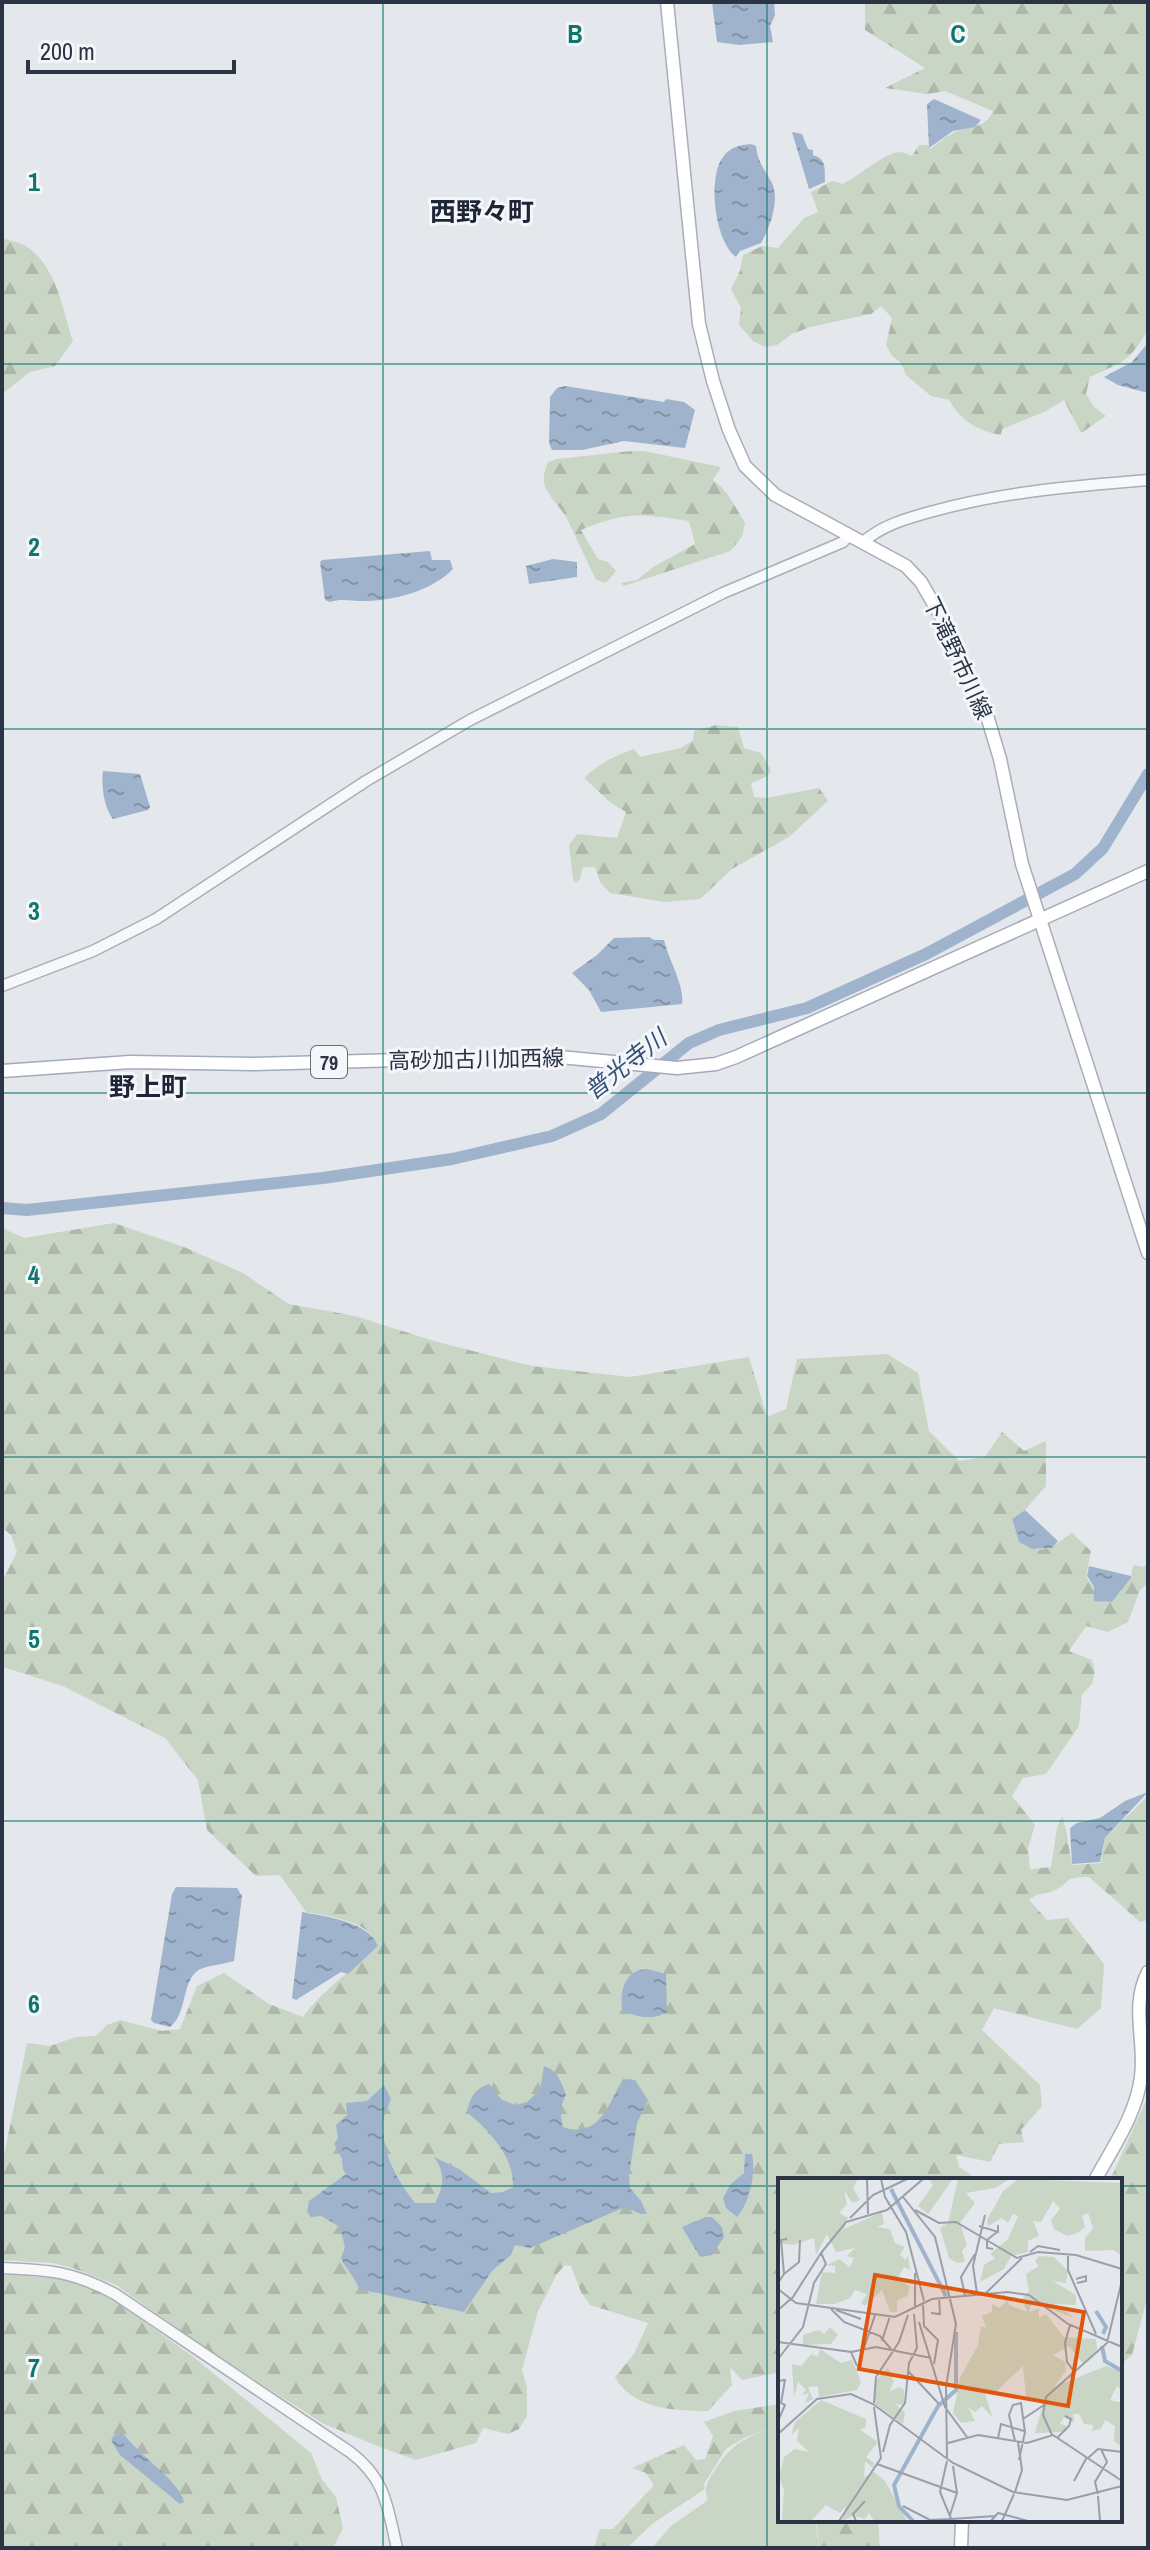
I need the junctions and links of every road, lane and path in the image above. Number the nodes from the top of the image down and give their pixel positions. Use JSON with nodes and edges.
{"nodes":[{"id":1,"x":667,"y":2,"type":"edge"},
{"id":2,"x":1148,"y":480,"type":"edge"},
{"id":3,"x":849,"y":535,"type":"junction"},
{"id":4,"x":863,"y":542,"type":"junction"},
{"id":5,"x":1148,"y":871,"type":"edge"},
{"id":6,"x":1039,"y":913,"type":"junction"},
{"id":7,"x":2,"y":986,"type":"edge"},
{"id":8,"x":2,"y":1071,"type":"edge"},
{"id":9,"x":1148,"y":1253,"type":"edge"},
{"id":10,"x":1148,"y":1972,"type":"edge"},
{"id":11,"x":1096,"y":2178,"type":"edge"},
{"id":12,"x":2,"y":2268,"type":"edge"},
{"id":13,"x":962,"y":2522,"type":"edge"},
{"id":14,"x":397,"y":2548,"type":"edge"},
{"id":15,"x":961,"y":2548,"type":"edge"}],
"edges":[{"from":1,"to":3,"type":"main road","name":"下滝野市川線"},
{"from":2,"to":4,"type":"street"},
{"from":3,"to":4,"type":"main road","name":"下滝野市川線"},
{"from":3,"to":7,"type":"street"},
{"from":4,"to":6,"type":"main road","name":"下滝野市川線"},
{"from":5,"to":6,"type":"main road","name":"高砂加古川加西線","number":"79"},
{"from":6,"to":8,"type":"main road","name":"高砂加古川加西線","number":"79"},
{"from":6,"to":9,"type":"main road","name":"下滝野市川線"},
{"from":10,"to":11,"type":"main road"},
{"from":12,"to":14,"type":"street"},
{"from":13,"to":15,"type":"main road"}]}
